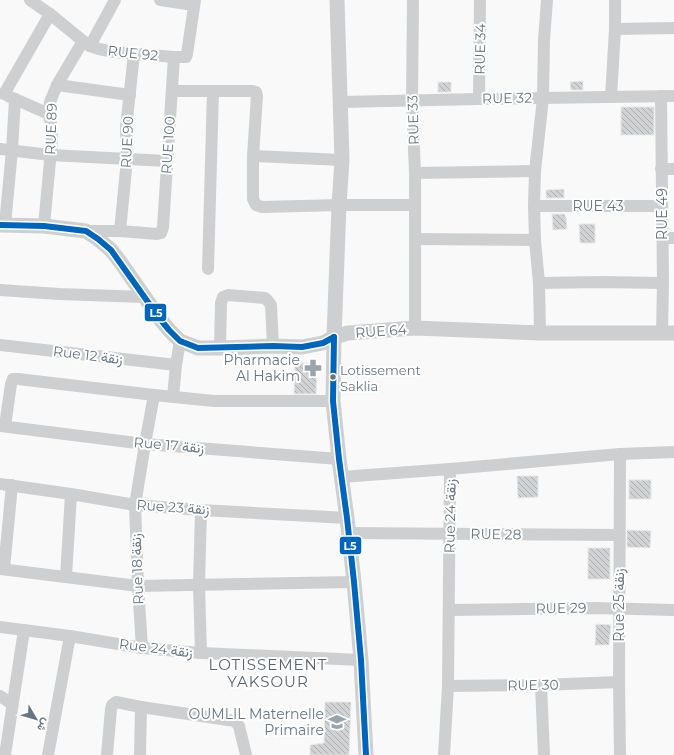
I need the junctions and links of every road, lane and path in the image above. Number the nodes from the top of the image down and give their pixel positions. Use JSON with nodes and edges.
{"nodes":[{"id":1,"x":30,"y":0,"type":"edge"},
{"id":2,"x":115,"y":0,"type":"edge"},
{"id":3,"x":160,"y":0,"type":"edge"},
{"id":4,"x":337,"y":0,"type":"edge"},
{"id":5,"x":413,"y":0,"type":"edge"},
{"id":6,"x":480,"y":0,"type":"edge"},
{"id":7,"x":546,"y":0,"type":"edge"},
{"id":8,"x":615,"y":0,"type":"edge"},
{"id":9,"x":195,"y":3,"type":"edge"},
{"id":10,"x":50,"y":14,"type":"junction"},
{"id":11,"x":674,"y":28,"type":"edge"},
{"id":12,"x":615,"y":29,"type":"junction"},
{"id":13,"x":87,"y":43,"type":"junction"},
{"id":14,"x":134,"y":54,"type":"junction"},
{"id":15,"x":180,"y":57,"type":"junction"},
{"id":16,"x":57,"y":85,"type":"junction"},
{"id":17,"x":172,"y":91,"type":"junction"},
{"id":18,"x":213,"y":91,"type":"junction"},
{"id":19,"x":6,"y":95,"type":"edge"},
{"id":20,"x":130,"y":95,"type":"junction"},
{"id":21,"x":661,"y":96,"type":"junction"},
{"id":22,"x":674,"y":96,"type":"edge"},
{"id":23,"x":611,"y":97,"type":"junction"},
{"id":24,"x":543,"y":98,"type":"junction"},
{"id":25,"x":479,"y":99,"type":"junction"},
{"id":26,"x":412,"y":101,"type":"junction"},
{"id":27,"x":340,"y":102,"type":"junction"},
{"id":28,"x":49,"y":114,"type":"junction"},
{"id":29,"x":6,"y":150,"type":"edge"},
{"id":30,"x":50,"y":155,"type":"junction"},
{"id":31,"x":254,"y":156,"type":"junction"},
{"id":32,"x":127,"y":159,"type":"junction"},
{"id":33,"x":342,"y":160,"type":"junction"},
{"id":34,"x":167,"y":162,"type":"junction"},
{"id":35,"x":661,"y":169,"type":"junction"},
{"id":36,"x":674,"y":169,"type":"edge"},
{"id":37,"x":535,"y":171,"type":"junction"},
{"id":38,"x":415,"y":173,"type":"junction"},
{"id":39,"x":339,"y":205,"type":"junction"},
{"id":40,"x":414,"y":205,"type":"junction"},
{"id":41,"x":534,"y":206,"type":"junction"},
{"id":42,"x":662,"y":206,"type":"junction"},
{"id":43,"x":2,"y":225,"type":"edge"},
{"id":44,"x":44,"y":226,"type":"junction"},
{"id":45,"x":86,"y":231,"type":"junction"},
{"id":46,"x":120,"y":231,"type":"junction"},
{"id":47,"x":662,"y":238,"type":"junction"},
{"id":48,"x":674,"y":238,"type":"edge"},
{"id":49,"x":415,"y":239,"type":"junction"},
{"id":50,"x":535,"y":240,"type":"junction"},
{"id":51,"x":208,"y":269,"type":"dead end"},
{"id":52,"x":539,"y":283,"type":"junction"},
{"id":53,"x":663,"y":283,"type":"junction"},
{"id":54,"x":0,"y":290,"type":"edge"},
{"id":55,"x":146,"y":297,"type":"junction"},
{"id":56,"x":415,"y":328,"type":"junction"},
{"id":57,"x":540,"y":333,"type":"junction"},
{"id":58,"x":668,"y":333,"type":"edge"},
{"id":59,"x":334,"y":337,"type":"junction"},
{"id":60,"x":180,"y":341,"type":"junction"},
{"id":61,"x":0,"y":345,"type":"edge"},
{"id":62,"x":273,"y":346,"type":"junction"},
{"id":63,"x":220,"y":348,"type":"junction"},
{"id":64,"x":176,"y":365,"type":"junction"},
{"id":65,"x":154,"y":395,"type":"junction"},
{"id":66,"x":173,"y":397,"type":"junction"},
{"id":67,"x":333,"y":402,"type":"junction"},
{"id":68,"x":2,"y":426,"type":"edge"},
{"id":69,"x":145,"y":444,"type":"junction"},
{"id":70,"x":674,"y":452,"type":"edge"},
{"id":71,"x":620,"y":454,"type":"junction"},
{"id":72,"x":338,"y":459,"type":"junction"},
{"id":73,"x":450,"y":469,"type":"junction"},
{"id":74,"x":341,"y":477,"type":"junction"},
{"id":75,"x":6,"y":484,"type":"edge"},
{"id":76,"x":71,"y":494,"type":"junction"},
{"id":77,"x":135,"y":505,"type":"junction"},
{"id":78,"x":201,"y":510,"type":"junction"},
{"id":79,"x":347,"y":518,"type":"junction"},
{"id":80,"x":349,"y":533,"type":"junction"},
{"id":81,"x":449,"y":534,"type":"junction"},
{"id":82,"x":619,"y":535,"type":"junction"},
{"id":83,"x":2,"y":569,"type":"edge"},
{"id":84,"x":66,"y":577,"type":"junction"},
{"id":85,"x":354,"y":582,"type":"junction"},
{"id":86,"x":199,"y":585,"type":"junction"},
{"id":87,"x":138,"y":586,"type":"junction"},
{"id":88,"x":620,"y":609,"type":"junction"},
{"id":89,"x":449,"y":610,"type":"junction"},
{"id":90,"x":674,"y":610,"type":"edge"},
{"id":91,"x":0,"y":627,"type":"edge"},
{"id":92,"x":24,"y":630,"type":"junction"},
{"id":93,"x":70,"y":636,"type":"junction"},
{"id":94,"x":142,"y":648,"type":"junction"},
{"id":95,"x":200,"y":654,"type":"junction"},
{"id":96,"x":361,"y":660,"type":"junction"},
{"id":97,"x":619,"y":682,"type":"junction"},
{"id":98,"x":541,"y":685,"type":"junction"},
{"id":99,"x":448,"y":686,"type":"junction"},
{"id":100,"x":0,"y":696,"type":"edge"},
{"id":101,"x":12,"y":704,"type":"junction"},
{"id":102,"x":141,"y":707,"type":"junction"},
{"id":103,"x":5,"y":755,"type":"edge"},
{"id":104,"x":48,"y":755,"type":"edge"},
{"id":105,"x":107,"y":755,"type":"edge"},
{"id":106,"x":140,"y":755,"type":"edge"},
{"id":107,"x":246,"y":755,"type":"edge"},
{"id":108,"x":366,"y":755,"type":"edge"},
{"id":109,"x":444,"y":755,"type":"edge"},
{"id":110,"x":544,"y":755,"type":"edge"},
{"id":111,"x":620,"y":755,"type":"edge"}],
"edges":[{"from":1,"to":10,"type":"street"},
{"from":2,"to":13,"type":"street","name":"RUE 89"},
{"from":3,"to":9,"type":"street"},
{"from":4,"to":27,"type":"street"},
{"from":5,"to":26,"type":"street","name":"RUE 33"},
{"from":6,"to":25,"type":"street","name":"RUE 34"},
{"from":7,"to":24,"type":"street"},
{"from":8,"to":12,"type":"street"},
{"from":9,"to":15,"type":"street","name":"RUE 100"},
{"from":10,"to":13,"type":"street"},
{"from":10,"to":19,"type":"street"},
{"from":11,"to":12,"type":"street"},
{"from":12,"to":23,"type":"street"},
{"from":13,"to":14,"type":"street","name":"RUE 92"},
{"from":13,"to":16,"type":"street","name":"RUE 89"},
{"from":14,"to":15,"type":"street","name":"RUE 92"},
{"from":14,"to":20,"type":"street","name":"RUE 90"},
{"from":15,"to":17,"type":"street","name":"RUE 100"},
{"from":16,"to":20,"type":"street"},
{"from":16,"to":28,"type":"street","name":"RUE 89"},
{"from":17,"to":18,"type":"street"},
{"from":17,"to":34,"type":"street","name":"RUE 100"},
{"from":18,"to":31,"type":"street"},
{"from":18,"to":51,"type":"street"},
{"from":19,"to":28,"type":"street"},
{"from":19,"to":29,"type":"street"},
{"from":20,"to":32,"type":"street","name":"RUE 90"},
{"from":21,"to":22,"type":"street","name":"RUE 32"},
{"from":21,"to":23,"type":"street","name":"RUE 32"},
{"from":21,"to":35,"type":"street","name":"RUE 49"},
{"from":23,"to":24,"type":"street","name":"RUE 32"},
{"from":24,"to":25,"type":"street","name":"RUE 32"},
{"from":24,"to":37,"type":"street"},
{"from":25,"to":26,"type":"street","name":"RUE 32"},
{"from":26,"to":27,"type":"street","name":"RUE 32"},
{"from":26,"to":38,"type":"street","name":"RUE 33"},
{"from":27,"to":33,"type":"street"},
{"from":28,"to":30,"type":"street","name":"RUE 89"},
{"from":29,"to":30,"type":"street"},
{"from":29,"to":43,"type":"street"},
{"from":30,"to":32,"type":"street"},
{"from":30,"to":44,"type":"street","name":"RUE 89"},
{"from":31,"to":33,"type":"street"},
{"from":31,"to":39,"type":"street"},
{"from":32,"to":34,"type":"street"},
{"from":32,"to":46,"type":"street","name":"RUE 90"},
{"from":33,"to":39,"type":"street"},
{"from":34,"to":46,"type":"street","name":"RUE 100"},
{"from":35,"to":36,"type":"street"},
{"from":35,"to":42,"type":"street","name":"RUE 49"},
{"from":37,"to":38,"type":"street"},
{"from":37,"to":41,"type":"street"},
{"from":38,"to":40,"type":"street","name":"RUE 33"},
{"from":39,"to":40,"type":"street"},
{"from":39,"to":59,"type":"street"},
{"from":40,"to":49,"type":"street","name":"RUE 33"},
{"from":41,"to":42,"type":"street","name":"RUE 43"},
{"from":41,"to":50,"type":"street"},
{"from":42,"to":47,"type":"street","name":"RUE 49"},
{"from":43,"to":44,"type":"street","name":"RUE 64"},
{"from":44,"to":45,"type":"street","name":"RUE 64"},
{"from":45,"to":46,"type":"street"},
{"from":45,"to":55,"type":"street","name":"RUE 64"},
{"from":47,"to":48,"type":"street"},
{"from":47,"to":53,"type":"street","name":"RUE 49"},
{"from":49,"to":50,"type":"street"},
{"from":49,"to":56,"type":"street","name":"RUE 33"},
{"from":50,"to":52,"type":"street"},
{"from":52,"to":53,"type":"street"},
{"from":52,"to":57,"type":"street"},
{"from":53,"to":58,"type":"street","name":"RUE 49"},
{"from":54,"to":55,"type":"street"},
{"from":55,"to":60,"type":"street","name":"RUE 64"},
{"from":56,"to":57,"type":"street","name":"RUE 64"},
{"from":56,"to":59,"type":"street","name":"RUE 64"},
{"from":57,"to":58,"type":"street","name":"RUE 64"},
{"from":59,"to":62,"type":"street","name":"RUE 64"},
{"from":59,"to":67,"type":"street"},
{"from":60,"to":63,"type":"street","name":"RUE 64"},
{"from":60,"to":64,"type":"street"},
{"from":61,"to":64,"type":"street","name":"Rue 12 زنقة"},
{"from":62,"to":63,"type":"street","name":"RUE 64"},
{"from":62,"to":63,"type":"street"},
{"from":64,"to":66,"type":"street"},
{"from":65,"to":66,"type":"street"},
{"from":65,"to":68,"type":"street"},
{"from":65,"to":69,"type":"street","name":"Rue 18 زنقة"},
{"from":66,"to":67,"type":"street"},
{"from":67,"to":72,"type":"street"},
{"from":68,"to":69,"type":"street","name":"Rue 17 زنقة"},
{"from":69,"to":72,"type":"street","name":"Rue 17 زنقة"},
{"from":69,"to":77,"type":"street","name":"Rue 18 زنقة"},
{"from":70,"to":71,"type":"street"},
{"from":71,"to":73,"type":"street"},
{"from":71,"to":82,"type":"street","name":"Rue 25 زنقة"},
{"from":72,"to":74,"type":"street"},
{"from":73,"to":74,"type":"street"},
{"from":73,"to":81,"type":"street","name":"Rue 24 زنقة"},
{"from":74,"to":79,"type":"street"},
{"from":75,"to":76,"type":"street","name":"Rue 23 زنقة"},
{"from":75,"to":83,"type":"street"},
{"from":76,"to":77,"type":"street","name":"Rue 23 زنقة"},
{"from":76,"to":84,"type":"street"},
{"from":77,"to":78,"type":"street","name":"Rue 23 زنقة"},
{"from":77,"to":87,"type":"street","name":"Rue 18 زنقة"},
{"from":78,"to":79,"type":"street","name":"Rue 23 زنقة"},
{"from":78,"to":86,"type":"street"},
{"from":79,"to":80,"type":"street"},
{"from":80,"to":81,"type":"street","name":"RUE 28"},
{"from":80,"to":85,"type":"street"},
{"from":81,"to":82,"type":"street","name":"RUE 28"},
{"from":81,"to":89,"type":"street","name":"Rue 24 زنقة"},
{"from":82,"to":88,"type":"street","name":"Rue 25 زنقة"},
{"from":83,"to":84,"type":"street"},
{"from":84,"to":87,"type":"street"},
{"from":85,"to":86,"type":"street"},
{"from":85,"to":96,"type":"street"},
{"from":86,"to":87,"type":"street"},
{"from":86,"to":95,"type":"street"},
{"from":87,"to":94,"type":"street","name":"Rue 18 زنقة"},
{"from":88,"to":89,"type":"street","name":"RUE 29"},
{"from":88,"to":90,"type":"street","name":"RUE 29"},
{"from":88,"to":97,"type":"street","name":"Rue 25 زنقة"},
{"from":89,"to":99,"type":"street","name":"Rue 24 زنقة"},
{"from":91,"to":92,"type":"street","name":"Rue 24 زنقة"},
{"from":92,"to":93,"type":"street","name":"Rue 24 زنقة"},
{"from":92,"to":101,"type":"street"},
{"from":93,"to":94,"type":"street","name":"Rue 24 زنقة"},
{"from":93,"to":104,"type":"street"},
{"from":94,"to":95,"type":"street","name":"Rue 24 زنقة"},
{"from":95,"to":96,"type":"street","name":"Rue 24 زنقة"},
{"from":96,"to":108,"type":"street"},
{"from":97,"to":98,"type":"street","name":"RUE 30"},
{"from":97,"to":111,"type":"street","name":"Rue 25 زنقة"},
{"from":98,"to":99,"type":"street","name":"RUE 30"},
{"from":98,"to":110,"type":"street"},
{"from":99,"to":109,"type":"street","name":"Rue 24 زنقة"},
{"from":100,"to":101,"type":"street"},
{"from":101,"to":103,"type":"street"},
{"from":102,"to":105,"type":"street"},
{"from":102,"to":106,"type":"street"},
{"from":102,"to":107,"type":"street"}]}
